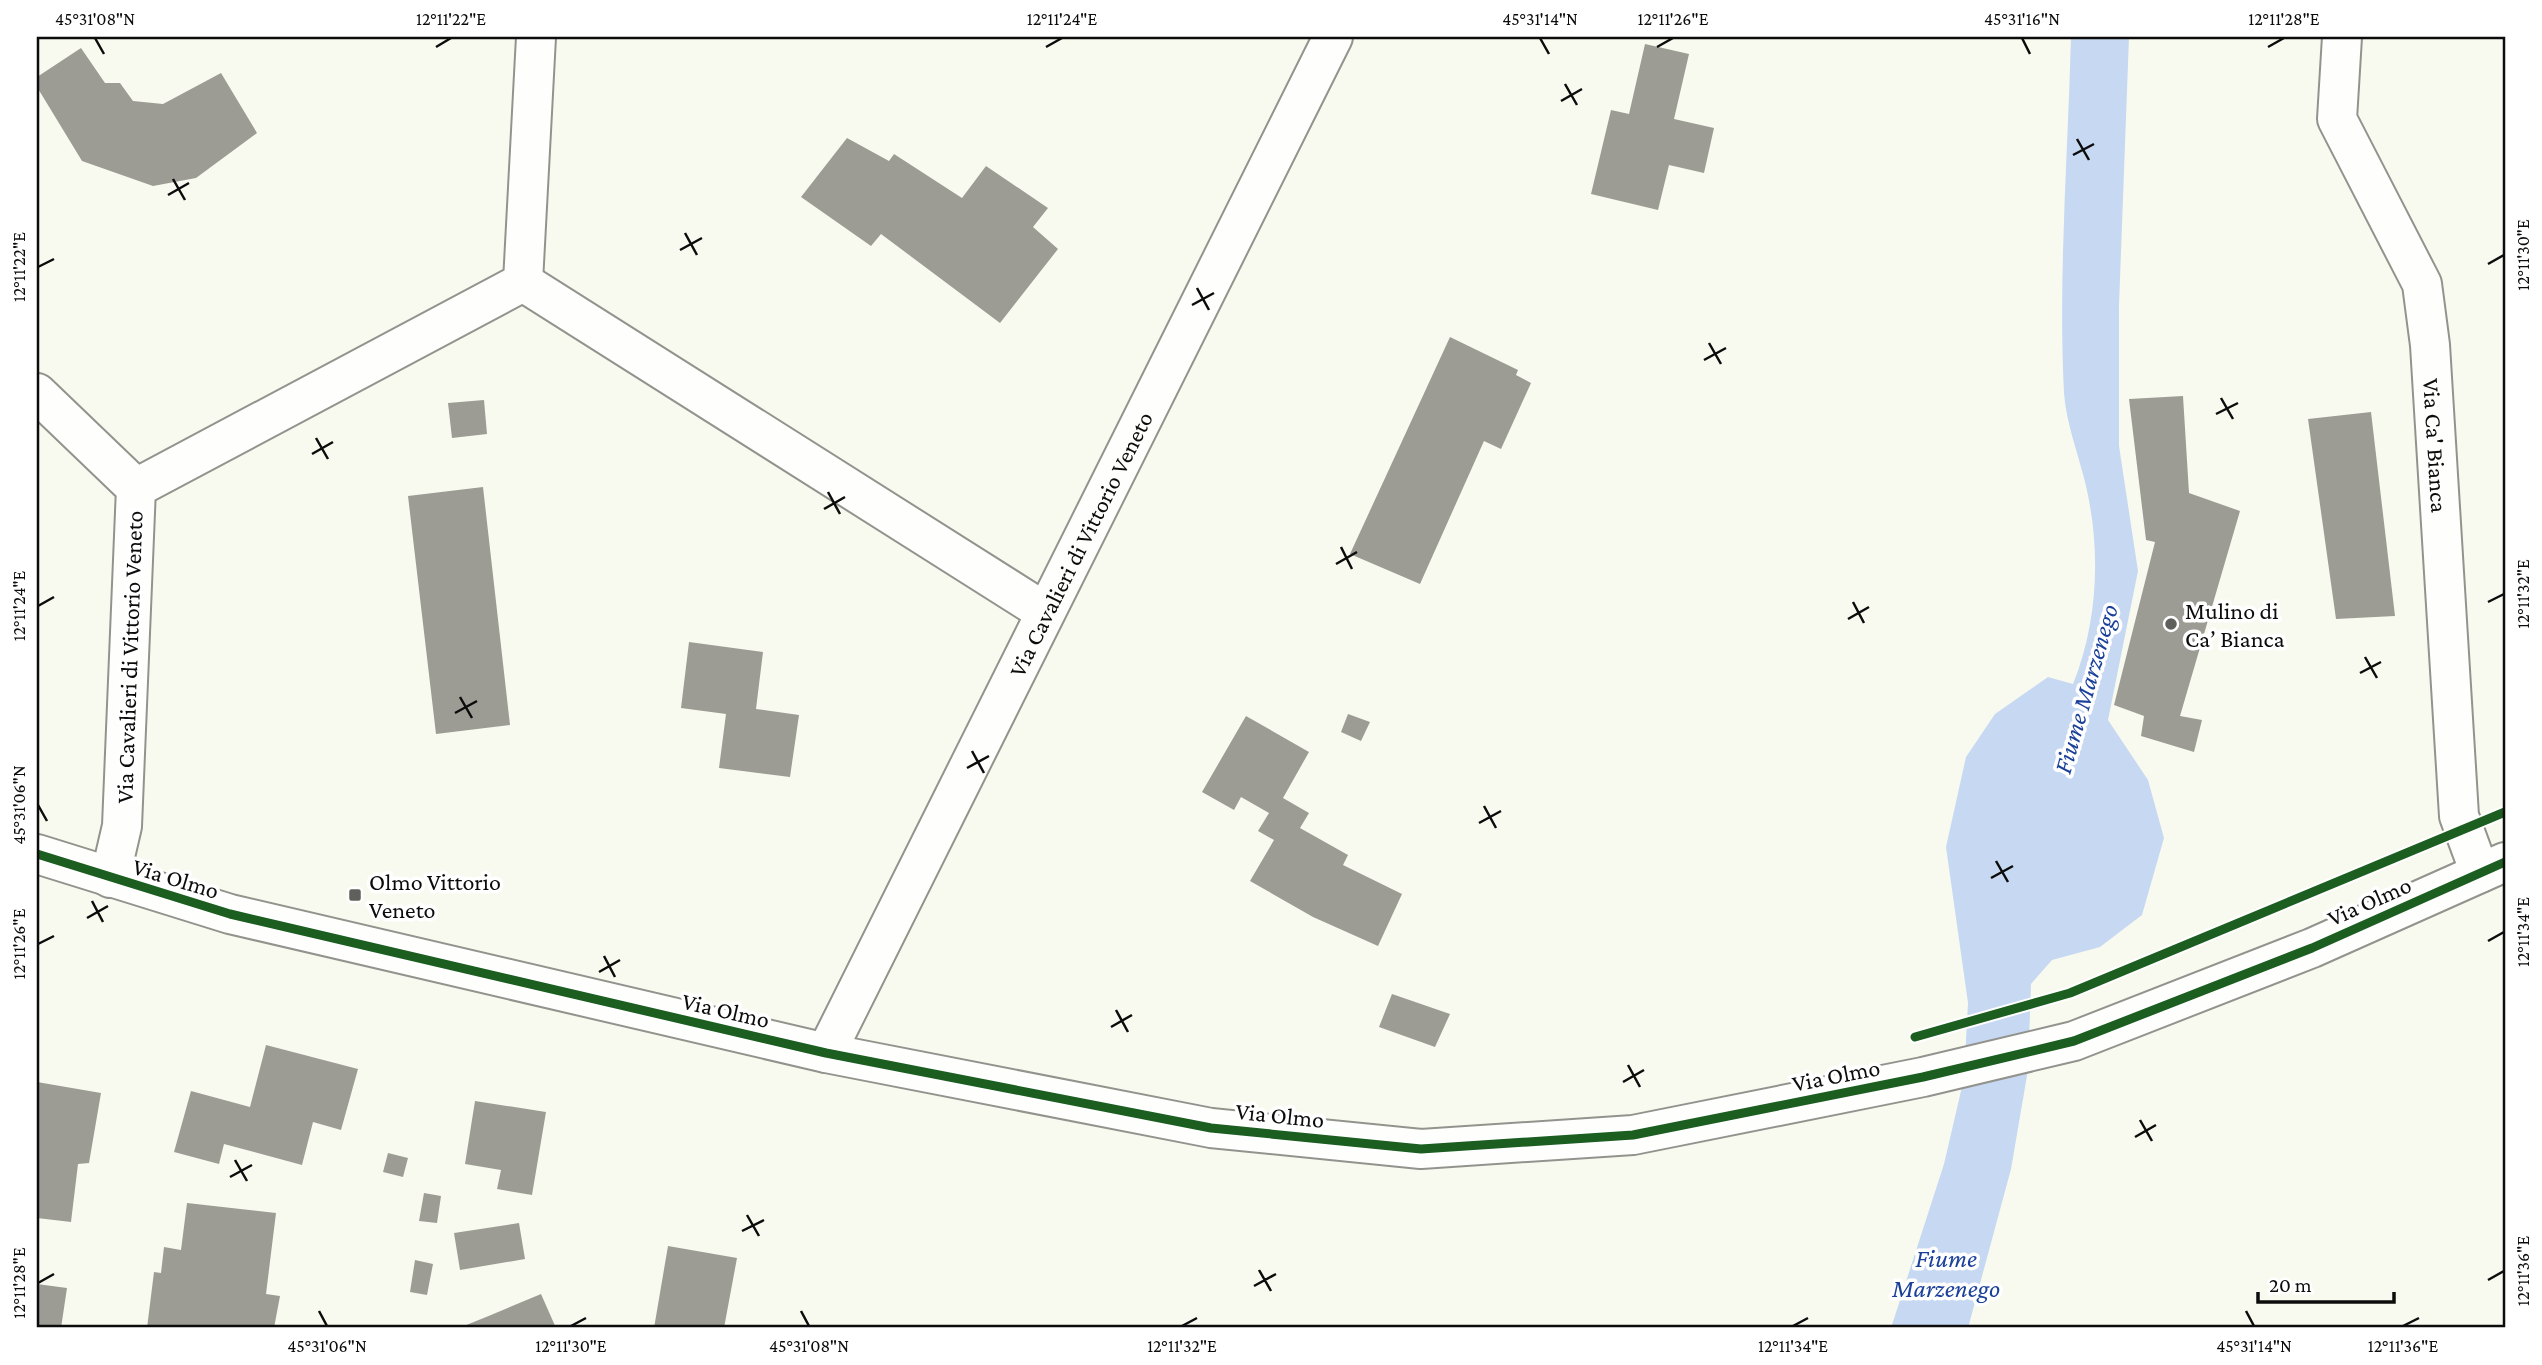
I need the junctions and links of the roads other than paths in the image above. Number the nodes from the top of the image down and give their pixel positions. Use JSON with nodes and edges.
{"nodes":[{"id":1,"x":536,"y":37,"type":"edge"},
{"id":2,"x":1333,"y":37,"type":"edge"},
{"id":3,"x":2342,"y":37,"type":"edge"},
{"id":4,"x":523,"y":282,"type":"junction"},
{"id":5,"x":37,"y":393,"type":"edge"},
{"id":6,"x":136,"y":488,"type":"junction"},
{"id":7,"x":1045,"y":612,"type":"junction"},
{"id":8,"x":37,"y":855,"type":"edge"},
{"id":9,"x":2493,"y":868,"type":"edge"},
{"id":10,"x":110,"y":878,"type":"junction"},
{"id":11,"x":826,"y":1053,"type":"junction"}],
"edges":[{"from":1,"to":4,"type":"street"},
{"from":2,"to":7,"type":"street","name":"Via Cavalieri di Vittorio Veneto"},
{"from":3,"to":9,"type":"street","name":"Via Ca' Bianca"},
{"from":4,"to":6,"type":"street"},
{"from":4,"to":7,"type":"street"},
{"from":5,"to":6,"type":"street","name":"Via Cavalieri di Vittorio Veneto"},
{"from":6,"to":10,"type":"street","name":"Via Cavalieri di Vittorio Veneto"},
{"from":7,"to":11,"type":"street","name":"Via Cavalieri di Vittorio Veneto"},
{"from":8,"to":10,"type":"street","name":"Via Olmo"},
{"from":9,"to":11,"type":"street","name":"Via Olmo"},
{"from":10,"to":11,"type":"street","name":"Via Olmo"}]}
